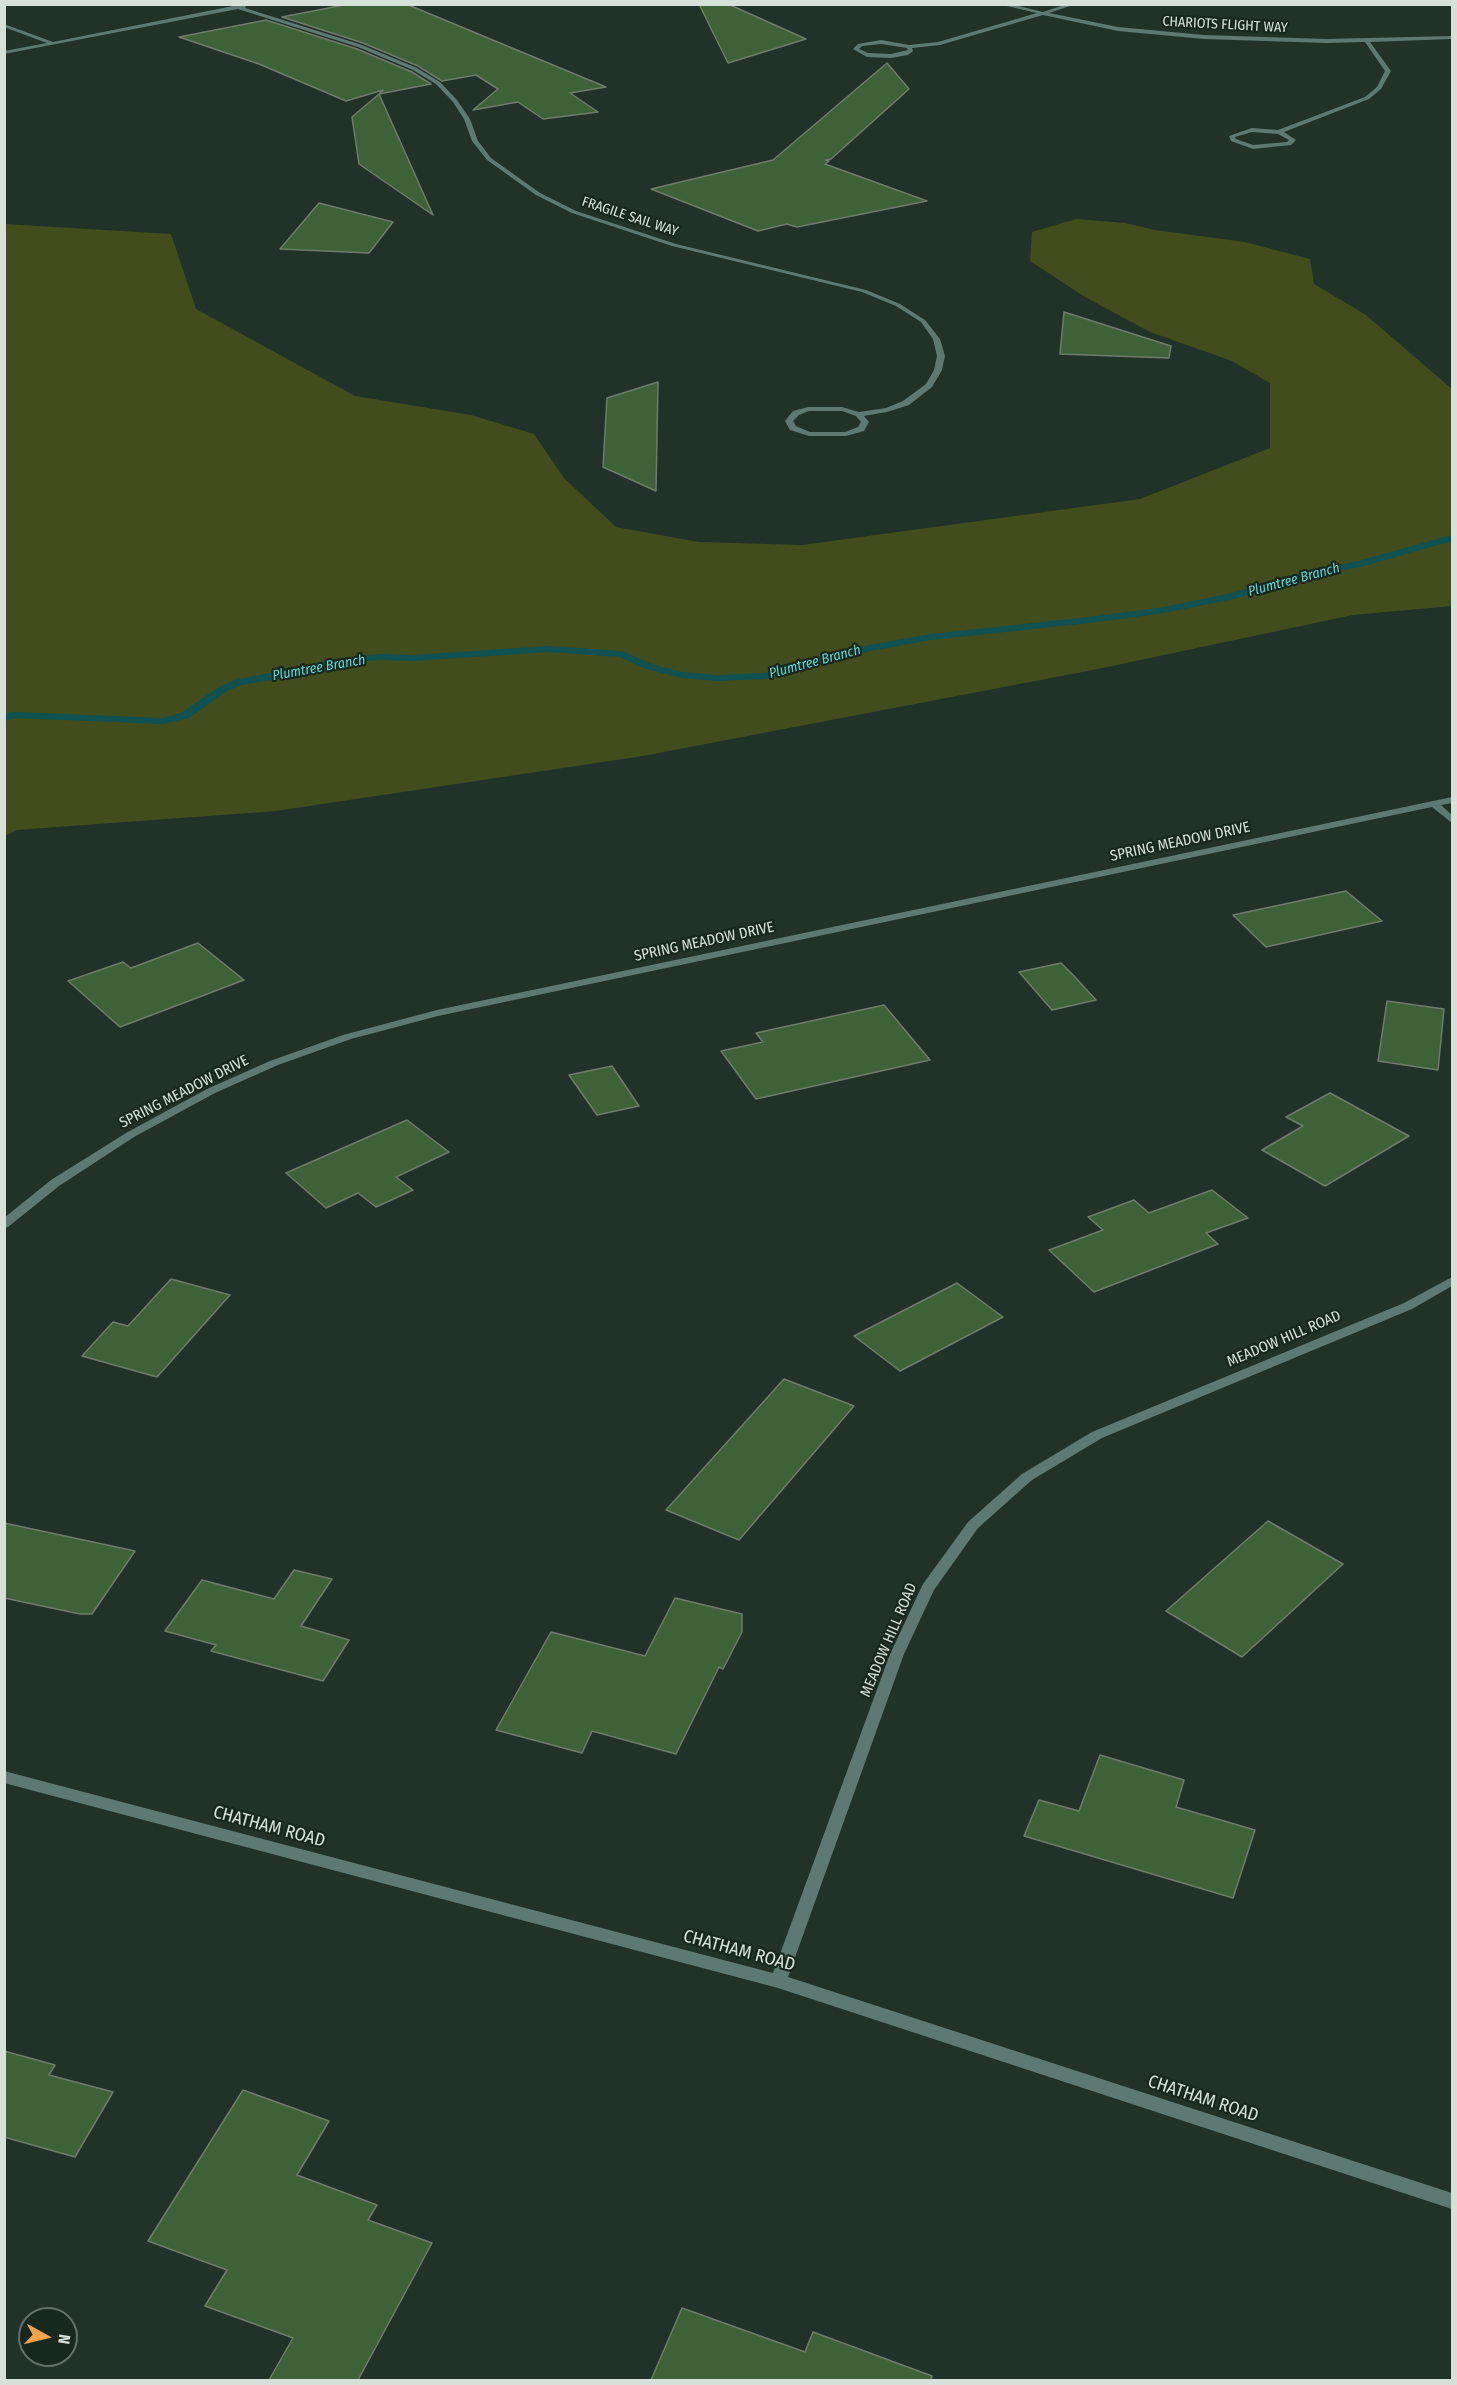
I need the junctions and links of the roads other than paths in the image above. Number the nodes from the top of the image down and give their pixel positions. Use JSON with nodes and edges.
{"nodes":[{"id":1,"x":252,"y":4,"type":"edge"},
{"id":2,"x":1000,"y":4,"type":"edge"},
{"id":3,"x":1074,"y":4,"type":"edge"},
{"id":4,"x":238,"y":7,"type":"junction"},
{"id":5,"x":1041,"y":15,"type":"junction"},
{"id":6,"x":4,"y":26,"type":"edge"},
{"id":7,"x":1452,"y":38,"type":"edge"},
{"id":8,"x":1367,"y":41,"type":"junction"},
{"id":9,"x":52,"y":44,"type":"junction"},
{"id":10,"x":909,"y":47,"type":"junction"},
{"id":11,"x":4,"y":53,"type":"edge"},
{"id":12,"x":1279,"y":132,"type":"junction"},
{"id":13,"x":860,"y":414,"type":"junction"},
{"id":14,"x":1452,"y":800,"type":"edge"},
{"id":15,"x":1434,"y":804,"type":"junction"},
{"id":16,"x":1452,"y":820,"type":"edge"},
{"id":17,"x":4,"y":1224,"type":"edge"},
{"id":18,"x":1452,"y":1281,"type":"edge"},
{"id":19,"x":4,"y":1777,"type":"edge"},
{"id":20,"x":778,"y":1981,"type":"junction"},
{"id":21,"x":1452,"y":2201,"type":"edge"}],
"edges":[{"from":1,"to":4,"type":"street"},
{"from":2,"to":5,"type":"street","name":"CHARIOTS FLIGHT WAY"},
{"from":3,"to":5,"type":"street"},
{"from":4,"to":9,"type":"street"},
{"from":4,"to":13,"type":"street","name":"FRAGILE SAIL WAY"},
{"from":5,"to":8,"type":"street","name":"CHARIOTS FLIGHT WAY"},
{"from":5,"to":10,"type":"street"},
{"from":6,"to":9,"type":"street"},
{"from":7,"to":8,"type":"street","name":"CHARIOTS FLIGHT WAY"},
{"from":8,"to":12,"type":"street"},
{"from":9,"to":11,"type":"street"},
{"from":10,"to":10,"type":"street"},
{"from":12,"to":12,"type":"street"},
{"from":13,"to":13,"type":"street","name":"FRAGILE SAIL WAY"},
{"from":14,"to":15,"type":"street","name":"SPRING MEADOW DRIVE"},
{"from":15,"to":16,"type":"street"},
{"from":15,"to":17,"type":"street","name":"SPRING MEADOW DRIVE"},
{"from":18,"to":20,"type":"street","name":"MEADOW HILL ROAD"},
{"from":19,"to":20,"type":"street","name":"CHATHAM ROAD"},
{"from":20,"to":21,"type":"street","name":"CHATHAM ROAD"}]}
